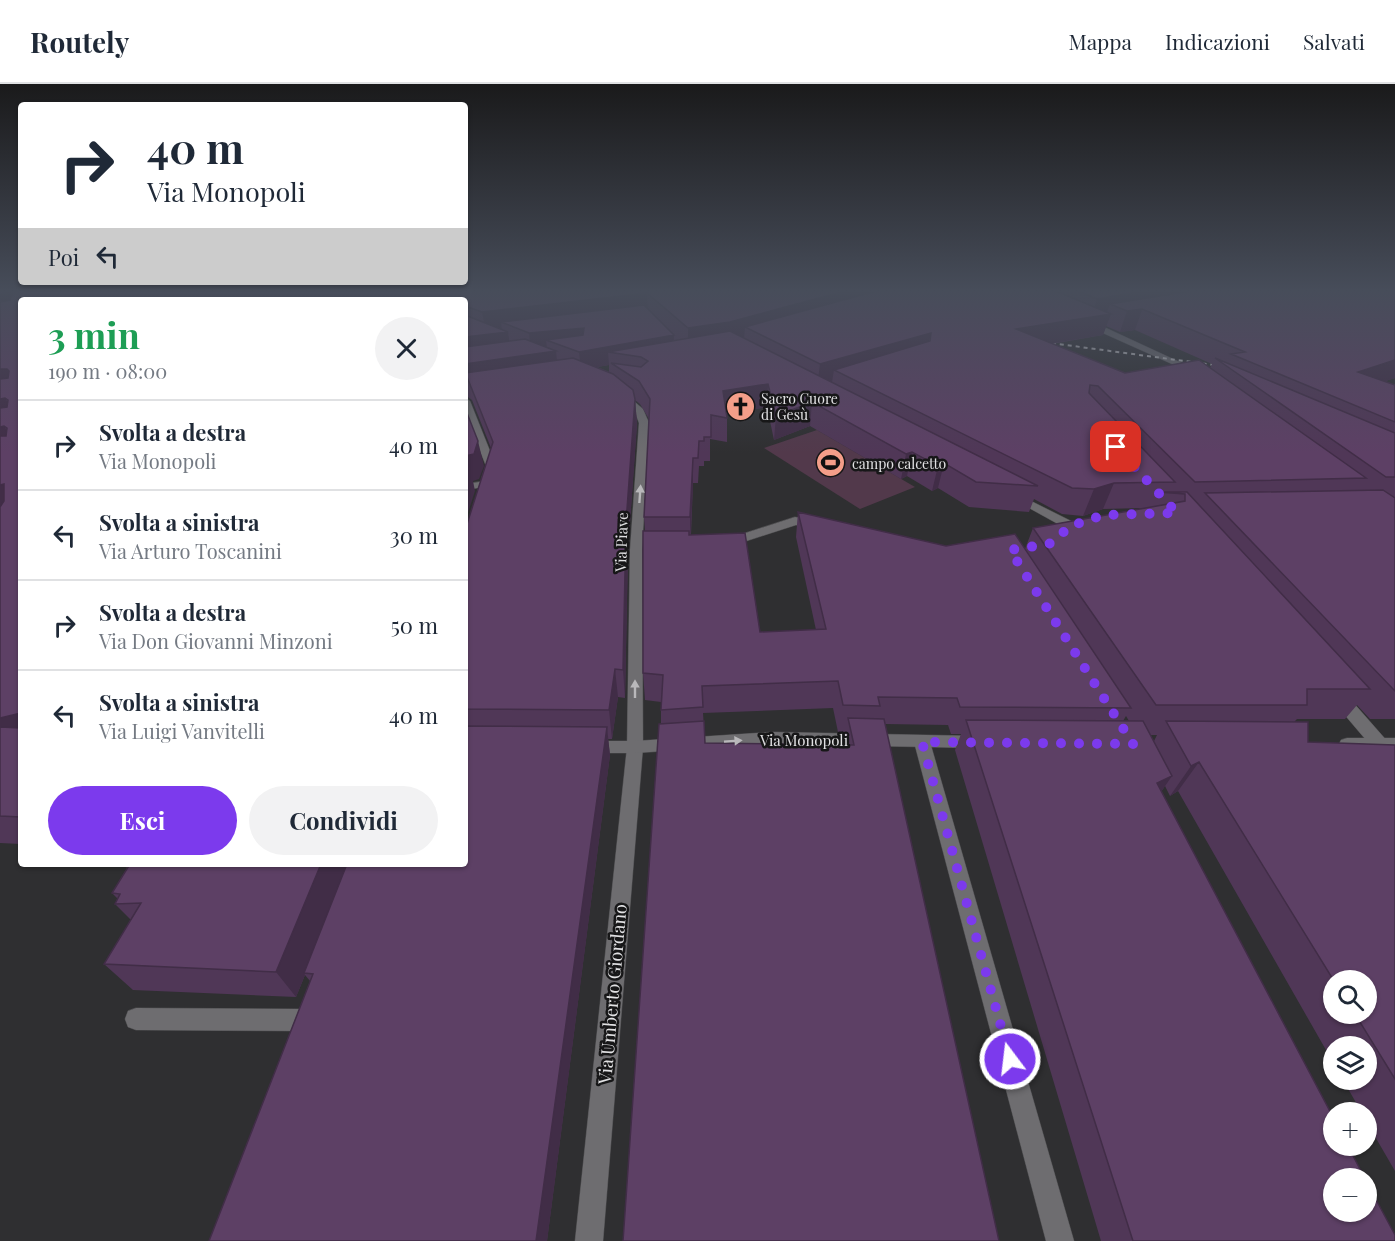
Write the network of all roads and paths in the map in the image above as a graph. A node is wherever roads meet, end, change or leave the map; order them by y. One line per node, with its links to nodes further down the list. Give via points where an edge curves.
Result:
1 (1138, 345): 2 (street)
2 (1166, 358): 3 (street); 4 (street)
3 (1210, 378)
4 (1195, 380)
5 (609, 388): 18 (street, Via Piave, one-way to 5, via 644,423 632,402)
6 (468, 409): 7 (street, via 490,466 484,489)
7 (468, 487)
8 (1007, 492): 10 (street, via 1076,524)
9 (827, 528): 11 (street, via 795,521)
10 (1056, 538)
11 (717, 546)
12 (1325, 682): 16 (street)
13 (922, 742): 14 (street, Via Monopoli); 18 (street, Via Monopoli, one-way to 13, via 773,738); 25 (street)
14 (992, 742)
15 (1333, 744): 16 (street)
16 (1387, 744): 19 (street)
17 (578, 747): 18 (street, Via Monopoli)
18 (635, 747): 24 (street, Via Umberto Giordano)
19 (1395, 762)
20 (311, 998): 22 (street)
21 (136, 1019): 22 (street)
22 (303, 1020): 23 (street)
23 (294, 1042)
24 (589, 1241)
25 (1060, 1241)

